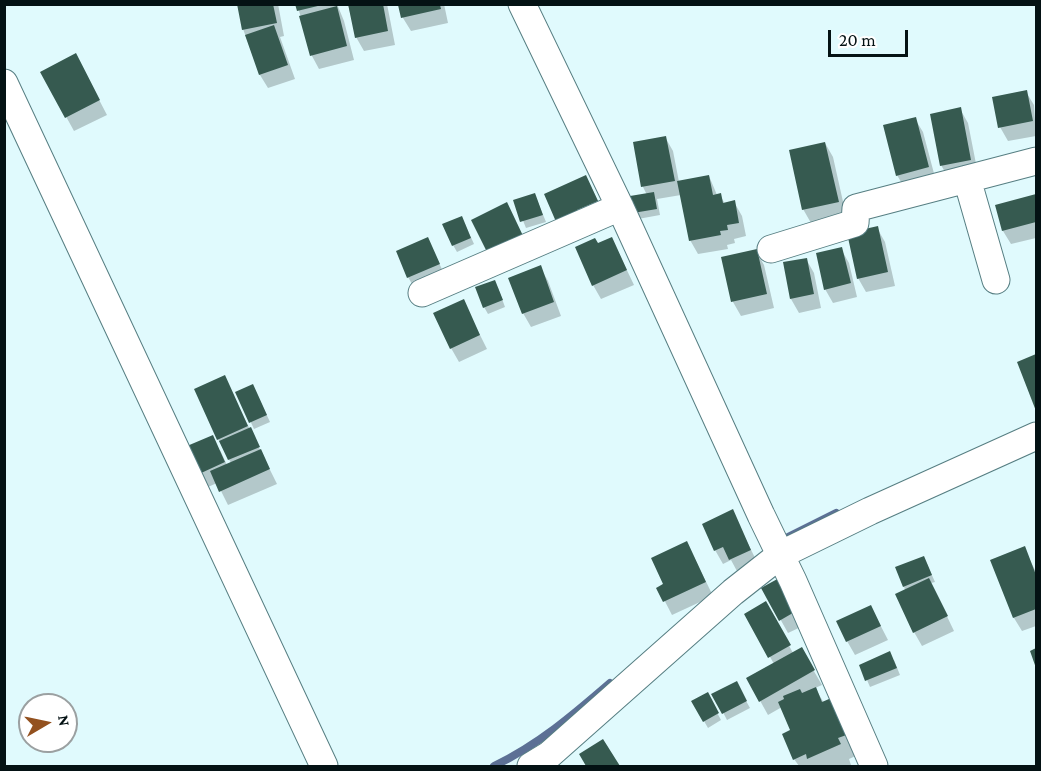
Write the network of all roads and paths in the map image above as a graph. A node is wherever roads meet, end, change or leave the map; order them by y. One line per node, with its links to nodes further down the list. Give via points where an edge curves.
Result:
1 (522, 4): 5 (street)
2 (4, 83): 11 (street)
3 (1036, 161): 4 (street)
4 (967, 179): 6 (street, via 856,208 855,224); 7 (street)
5 (620, 207): 8 (street); 10 (street)
6 (771, 249)
7 (996, 280)
8 (422, 293)
9 (1036, 436): 10 (street)
10 (777, 548): 12 (street, via 733,592 549,755); 13 (street)
11 (324, 766)
12 (531, 766)
13 (873, 766)

